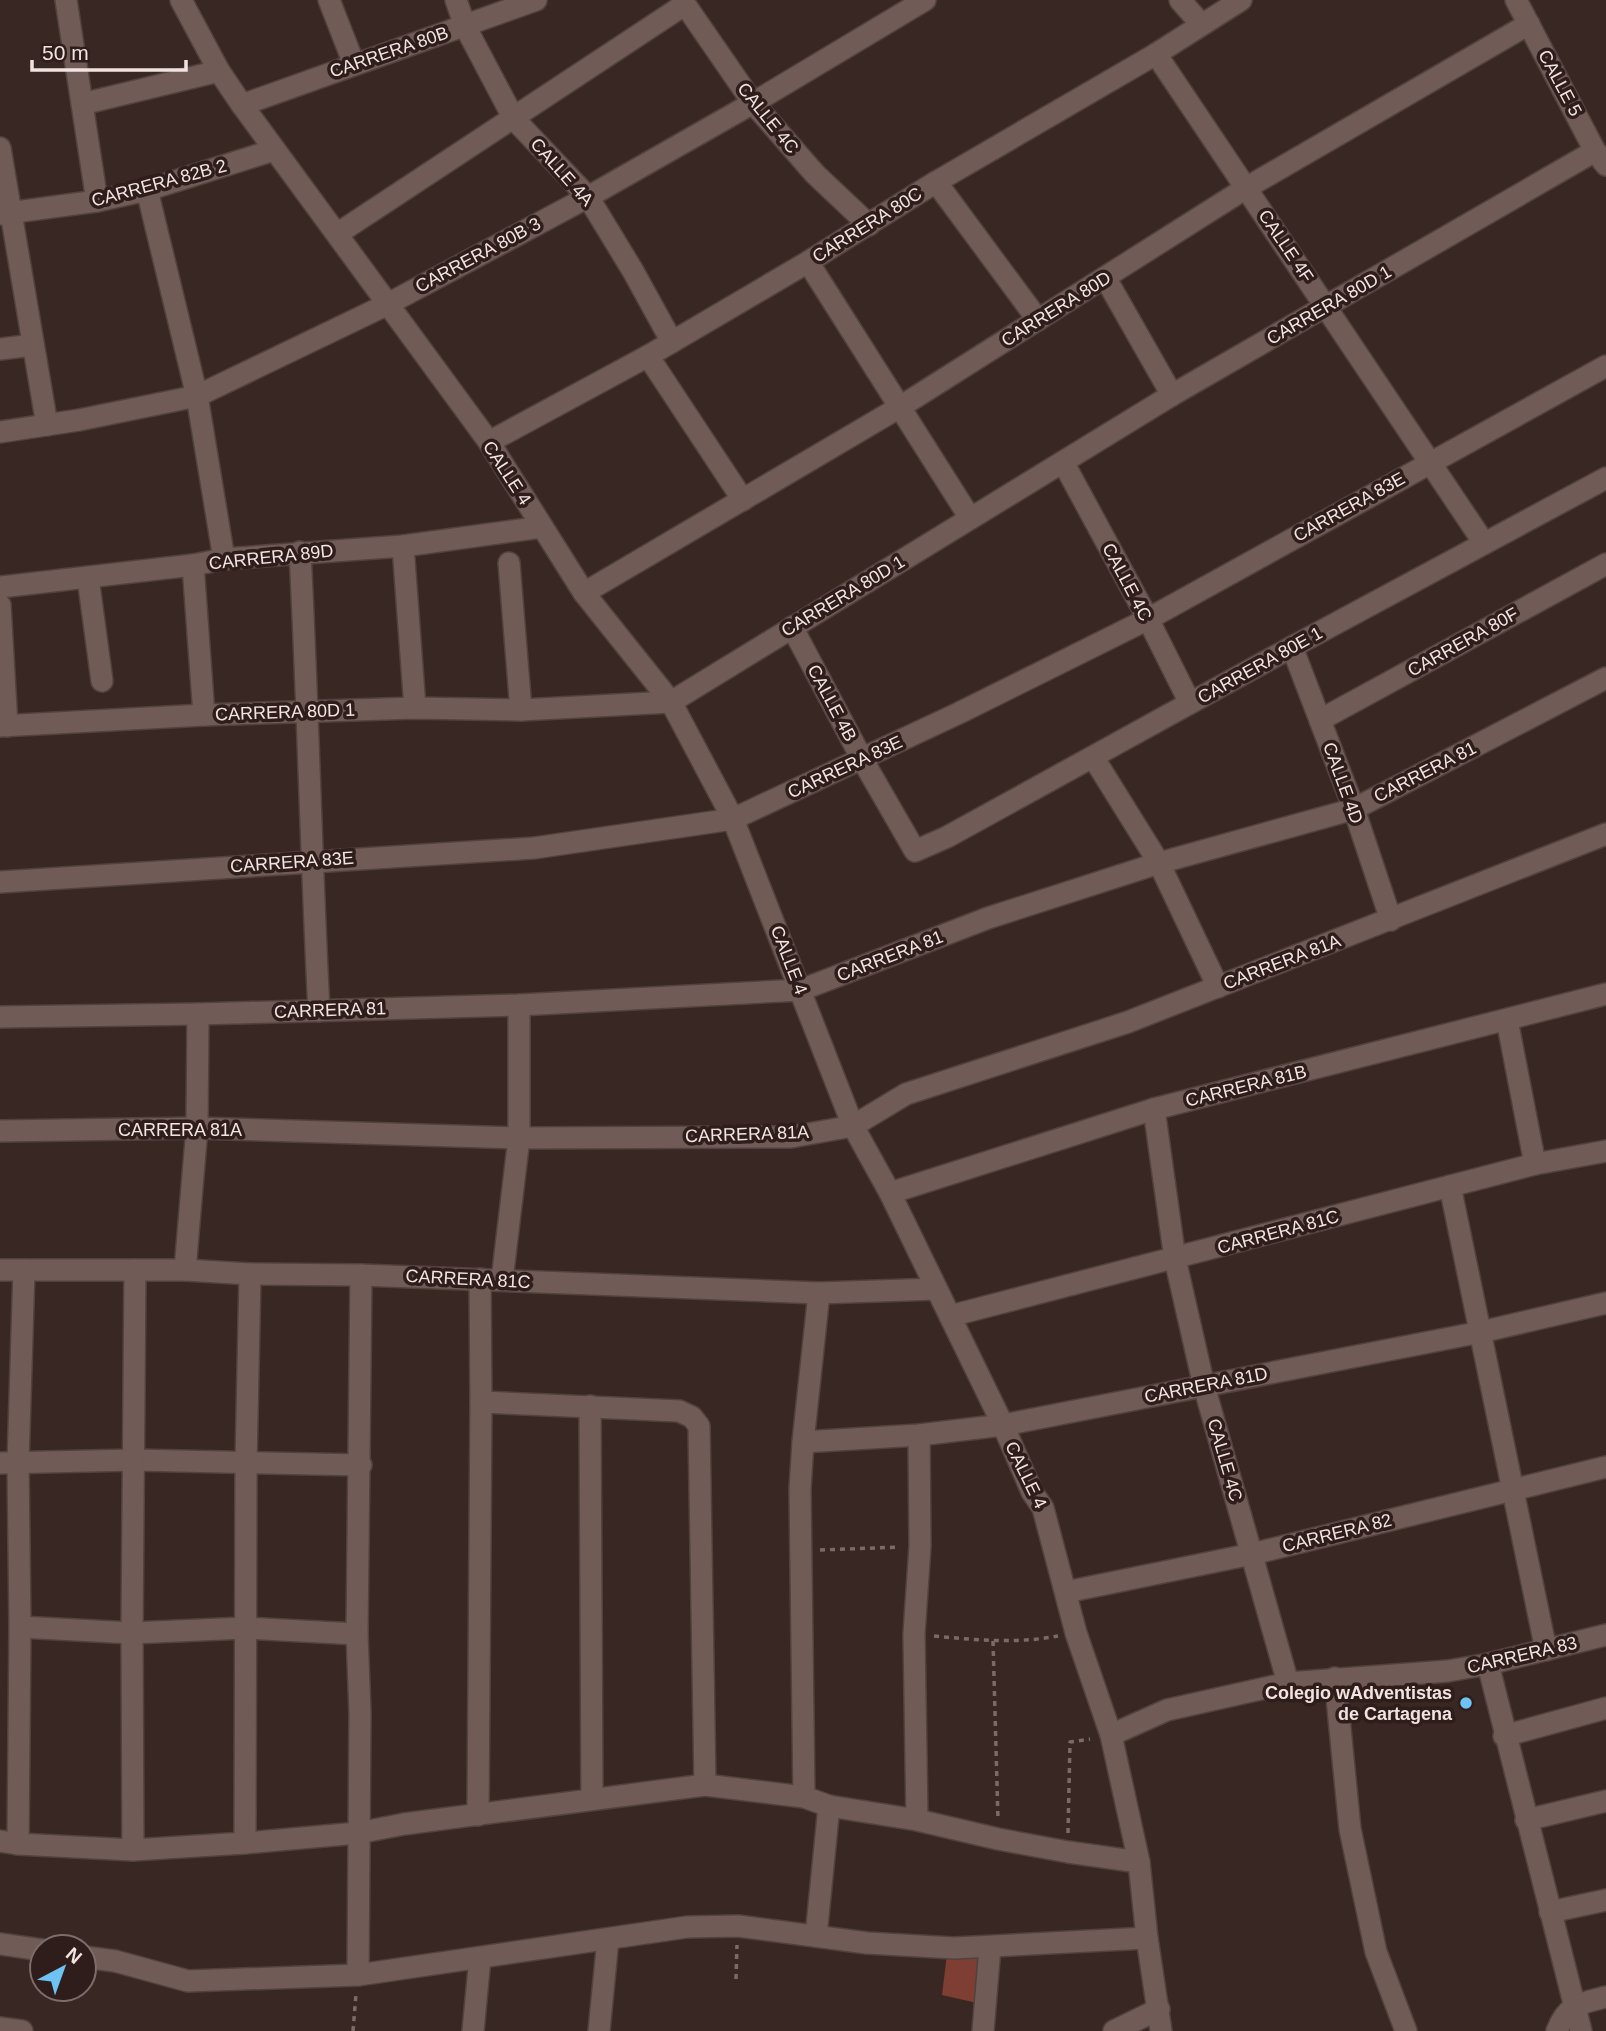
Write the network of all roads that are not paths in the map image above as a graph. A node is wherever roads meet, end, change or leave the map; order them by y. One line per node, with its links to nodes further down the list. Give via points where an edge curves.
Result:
1 (66, 0): 18 (street)
2 (181, 0): 16 (street, CALLE 4)
3 (329, 0): 15 (street)
4 (456, 0): 13 (street, CALLE 4A)
5 (536, 0): 13 (street, CARRERA 80B)
6 (925, 0): 17 (street, CARRERA 80B 3)
7 (1180, 0): 11 (street)
8 (1241, 0): 11 (street, CARRERA 80C)
9 (1516, 0): 12 (street, CALLE 5)
10 (683, 2): 17 (street, CALLE 4C); 20 (street)
11 (1201, 24): 14 (street, CARRERA 80C)
12 (1528, 24): 23 (street, CALLE 5); 25 (street, CARRERA 80D)
13 (465, 26): 15 (street, CARRERA 80B); 20 (street, CALLE 4A)
14 (1156, 54): 24 (street, CARRERA 80C); 25 (street, CALLE 4F)
15 (354, 64): 19 (street, CARRERA 80B)
16 (219, 71): 18 (street); 19 (street, CALLE 4)
17 (753, 103): 27 (street, CARRERA 80B 3); 30 (street, CALLE 4C, via 815,174)
18 (82, 104): 28 (street)
19 (242, 105): 22 (street, CALLE 4)
20 (513, 119): 27 (street, CALLE 4A); 31 (street)
21 (0, 148): 29 (street)
22 (274, 150): 26 (street, CARRERA 82B 2); 31 (street, CALLE 4)
23 (1600, 158): 35 (street, CARRERA 80D 1)
24 (936, 182): 30 (street, CARRERA 80C); 36 (street)
25 (1246, 188): 33 (street, CARRERA 80D); 35 (street, CALLE 4F)
26 (147, 190): 28 (street, CARRERA 82B 2); 43 (street)
27 (588, 197): 34 (street, CARRERA 80B 3); 37 (street, CALLE 4A)
28 (97, 201): 29 (street, CARRERA 82B 2)
29 (5, 213): 38 (street)
30 (869, 225): 32 (street, CARRERA 80C)
31 (337, 234): 34 (street, CALLE 4)
32 (808, 262): 37 (street, CARRERA 80C); 44 (street)
33 (1106, 279): 36 (street, CARRERA 80D); 42 (street)
34 (386, 305): 43 (street, CARRERA 80B 3); 47 (street, CALLE 4)
35 (1327, 306): 42 (street, CARRERA 80D 1); 49 (street, CALLE 4F)
36 (1038, 320): 44 (street, CARRERA 80D)
37 (672, 342): 40 (street, CARRERA 80C)
38 (33, 345): 39 (street); 45 (street)
39 (0, 349)
40 (648, 356): 47 (street, CARRERA 80C); 51 (street)
41 (1606, 366): 49 (street, CARRERA 83E)
42 (1172, 395): 48 (street, CARRERA 80D 1)
43 (197, 396): 45 (street, CARRERA 80B 3); 57 (street)
44 (900, 407): 51 (street, CARRERA 80D); 52 (street)
45 (47, 425): 46 (street, CARRERA 80B 3)
46 (0, 432)
47 (489, 442): 53 (street, CALLE 4)
48 (1063, 462): 52 (street, CARRERA 80D 1); 65 (street, CALLE 4C)
49 (1430, 462): 54 (street, CALLE 4F); 65 (street, CARRERA 83E)
50 (1606, 478): 54 (street, CARRERA 80E 1)
51 (743, 500): 63 (street, CARRERA 80D)
52 (970, 518): 66 (street, CARRERA 80D 1)
53 (542, 527): 55 (street, CARRERA 89D); 63 (street, CALLE 4)
54 (1484, 543): 67 (street, CARRERA 80E 1)
55 (402, 546): 56 (street, CARRERA 89D); 72 (street)
56 (300, 552): 57 (street, CARRERA 89D); 74 (street)
57 (224, 559): 59 (street, CARRERA 89D)
58 (509, 563): 73 (street)
59 (193, 565): 61 (street, CARRERA 89D); 75 (street)
60 (1605, 569): 76 (street, CARRERA 80F)
61 (88, 578): 62 (street, CARRERA 89D); 69 (street)
62 (0, 587)
63 (583, 593): 70 (street, CALLE 4)
64 (0, 605): 77 (street)
65 (1148, 619): 71 (street, CALLE 4C); 79 (street, CARRERA 83E)
66 (792, 627): 70 (street, CARRERA 80D 1); 79 (street, CALLE 4B)
67 (1292, 647): 71 (street, CARRERA 80E 1); 76 (street, CALLE 4D)
68 (1606, 678): 80 (street, CARRERA 81)
69 (102, 681)
70 (671, 702): 73 (street, CARRERA 80D 1); 81 (street, CALLE 4)
71 (1190, 703): 78 (street, CARRERA 80E 1)
72 (415, 708): 73 (street, CARRERA 80D 1); 74 (street, CARRERA 80D 1)
73 (521, 710)
74 (309, 712): 75 (street, CARRERA 80D 1); 84 (street)
75 (204, 715): 77 (street, CARRERA 80D 1)
76 (1320, 720): 80 (street, CALLE 4D)
77 (4, 726)
78 (1093, 757): 83 (street, CARRERA 80E 1); 85 (street)
79 (862, 759): 81 (street, CARRERA 83E); 83 (street, CALLE 4B)
80 (1354, 809): 85 (street, CARRERA 81); 87 (street, CALLE 4D)
81 (733, 819): 84 (street, CARRERA 83E, via 534,848); 89 (street, CALLE 4)
82 (1606, 834): 87 (street, CARRERA 81A)
83 (915, 851)
84 (311, 861): 86 (street, CARRERA 83E); 92 (street)
85 (1159, 863): 88 (street); 89 (street, CARRERA 81, via 988,919)
86 (0, 882)
87 (1391, 920): 88 (street, CARRERA 81A)
88 (1218, 987): 97 (street, CARRERA 81A, via 1128,1022 906,1094)
89 (801, 990): 91 (street, CARRERA 81); 97 (street, CALLE 4)
90 (1606, 994): 95 (street, CARRERA 81B)
91 (519, 1005): 92 (street, CARRERA 81); 100 (street)
92 (318, 1011): 93 (street, CARRERA 81)
93 (198, 1014): 94 (street, CARRERA 81); 98 (street)
94 (0, 1017)
95 (1507, 1020): 96 (street, CARRERA 81B); 102 (street)
96 (1154, 1109): 104 (street, CARRERA 81B); 105 (street, CALLE 4C)
97 (853, 1125): 100 (street, CARRERA 81A, via 791,1137); 104 (street, CALLE 4)
98 (197, 1128): 99 (street, CARRERA 81A); 100 (street, CARRERA 81A); 109 (street)
99 (0, 1131)
100 (519, 1138): 113 (street)
101 (1606, 1151): 102 (street, CARRERA 81C)
102 (1535, 1164): 103 (street, CARRERA 81C)
103 (1450, 1186): 105 (street, CARRERA 81C); 118 (street)
104 (890, 1193): 114 (street, CALLE 4)
105 (1175, 1259): 117 (street, CARRERA 81C); 119 (street, CALLE 4C)
106 (0, 1270): 107 (street, CARRERA 81C)
107 (24, 1270): 108 (street, CARRERA 81C); 126 (street)
108 (135, 1270): 109 (street, CARRERA 81C); 125 (street)
109 (186, 1270): 110 (street, CARRERA 81C)
110 (250, 1274): 111 (street, CARRERA 81C); 127 (street)
111 (361, 1275): 112 (street, CARRERA 81C); 128 (street)
112 (480, 1279): 113 (street, CARRERA 81C); 120 (street)
113 (502, 1280): 115 (street, CARRERA 81C)
114 (936, 1289): 115 (street, CARRERA 81C); 117 (street, CALLE 4)
115 (819, 1293): 124 (street)
116 (1606, 1303): 118 (street, CARRERA 81D)
117 (950, 1316): 122 (street, CALLE 4)
118 (1482, 1332): 119 (street, CARRERA 81D); 130 (street)
119 (1204, 1386): 122 (street, CARRERA 81D); 131 (street, CALLE 4C)
120 (481, 1402): 121 (street); 150 (street)
121 (590, 1406): 145 (street, via 679,1410 699,1426); 147 (street)
122 (1003, 1425): 123 (street, CARRERA 81D); 132 (street, CALLE 4, via 1043,1508)
123 (919, 1435): 124 (street, CARRERA 81D); 151 (street)
124 (803, 1442): 146 (street)
125 (135, 1460): 126 (street); 127 (street); 135 (street)
126 (9, 1463): 133 (street)
127 (246, 1464): 128 (street); 134 (street)
128 (361, 1465): 136 (street)
129 (1606, 1467): 130 (street, CARRERA 82)
130 (1513, 1491): 131 (street, CARRERA 82); 138 (street)
131 (1252, 1554): 132 (street, CARRERA 82); 141 (street, CALLE 4C)
132 (1066, 1592): 143 (street, CALLE 4)
133 (20, 1627): 135 (street); 154 (street)
134 (246, 1628): 135 (street); 136 (street); 155 (street)
135 (132, 1633): 156 (street)
136 (357, 1634): 153 (street)
137 (1606, 1635): 138 (street, CARRERA 83)
138 (1546, 1650): 139 (street, CARRERA 83)
139 (1488, 1664): 140 (street, CARRERA 83); 144 (street)
140 (1335, 1678): 141 (street, CARRERA 83); 179 (street, via 1350,1829 1376,1952)
141 (1288, 1683): 143 (street, CARRERA 83, via 1167,1710)
142 (1606, 1708): 144 (street)
143 (1111, 1735): 157 (street, CALLE 4)
144 (1504, 1736): 152 (street)
145 (705, 1785): 146 (street); 147 (street)
146 (804, 1797): 149 (street)
147 (592, 1799): 150 (street)
148 (1606, 1801): 152 (street)
149 (829, 1806): 151 (street); 160 (street)
150 (478, 1815): 153 (street)
151 (916, 1820): 157 (street)
152 (1526, 1820): 159 (street)
153 (358, 1833): 155 (street); 168 (street)
154 (9, 1843): 156 (street)
155 (245, 1843): 156 (street)
156 (133, 1850)
157 (1139, 1862): 161 (street, CALLE 4)
158 (1606, 1900): 159 (street)
159 (1550, 1912): 170 (street)
160 (816, 1936): 162 (street, via 738,1926 687,1927); 164 (street, via 867,1944)
161 (1147, 1938): 164 (street); 171 (street, CALLE 4)
162 (608, 1939): 166 (street); 175 (street)
163 (0, 1944): 165 (street)
164 (990, 1947): 176 (street)
165 (28, 1948)
166 (480, 1958): 168 (street); 174 (street)
167 (98, 1959): 168 (street, via 188,1981)
168 (358, 1975)
169 (1606, 1997): 170 (street)
170 (1574, 2004): 180 (street); 181 (street)
171 (1159, 2009): 177 (street); 178 (street, CALLE 4)
172 (0, 2028): 173 (street)
173 (22, 2031)
174 (473, 2031)
175 (598, 2031)
176 (983, 2031)
177 (1114, 2031)
178 (1161, 2031)
179 (1406, 2031)
180 (1557, 2031)
181 (1581, 2031)

